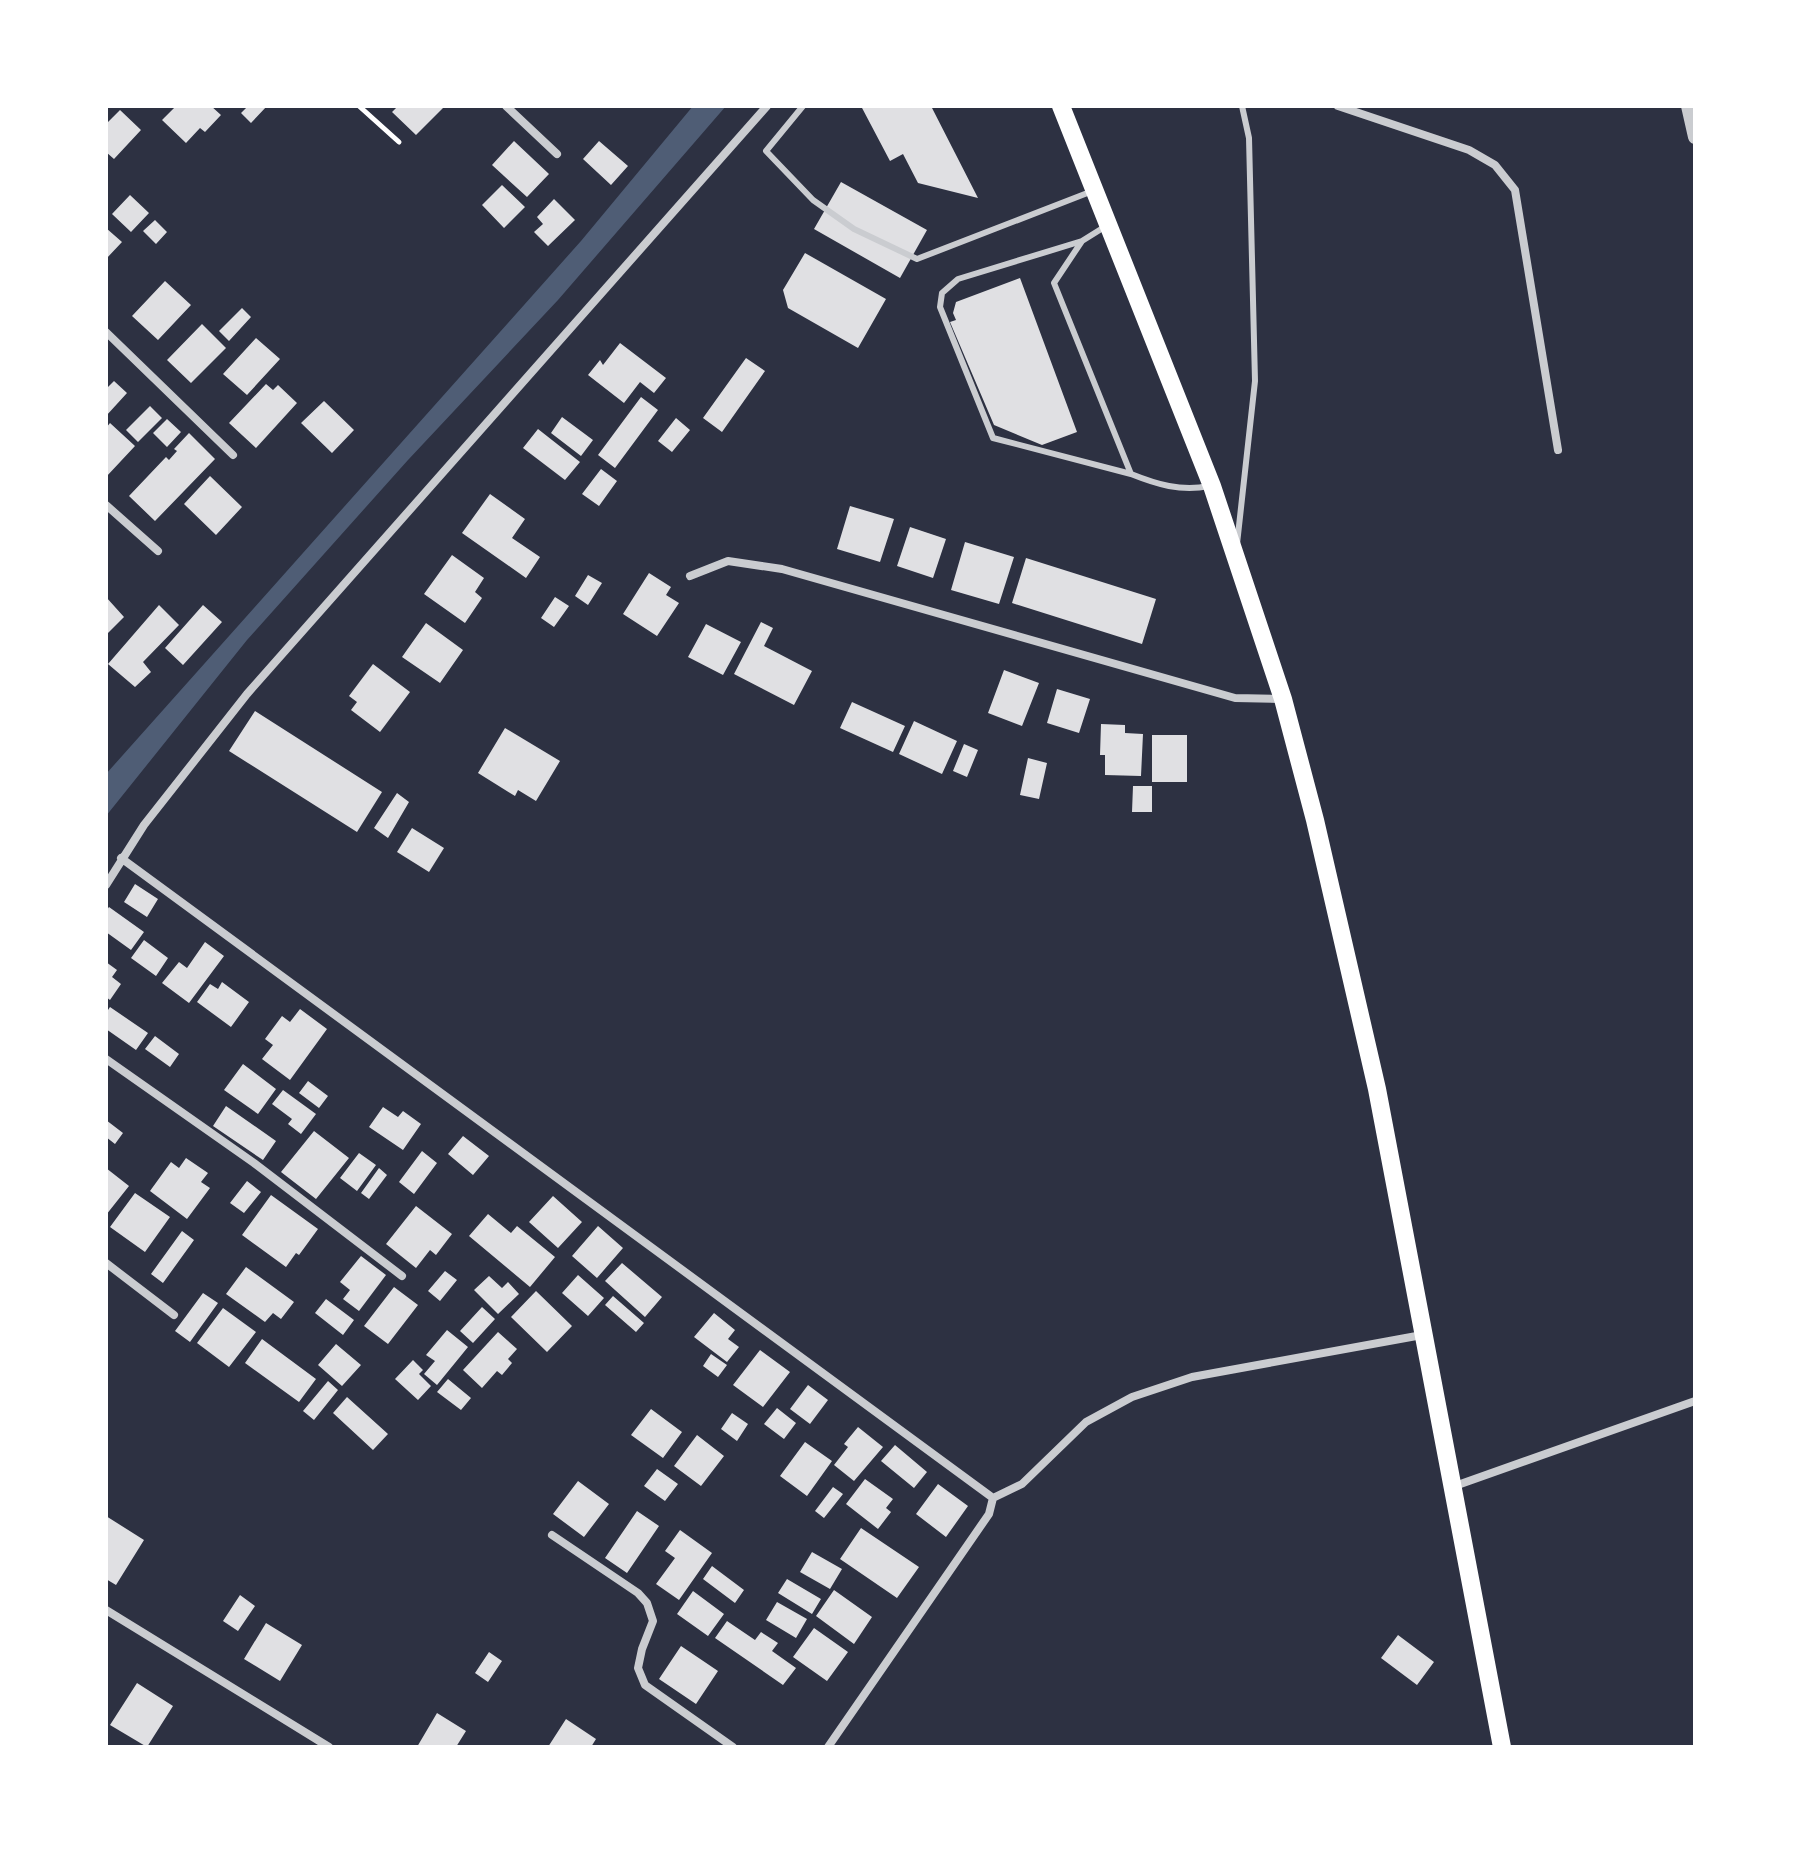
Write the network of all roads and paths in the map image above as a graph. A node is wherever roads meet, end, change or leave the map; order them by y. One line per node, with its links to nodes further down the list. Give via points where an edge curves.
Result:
1 (359, 106): 10 (path)
2 (506, 106): 11 (street)
3 (767, 106): 25 (street, via 247,694)
4 (803, 106): 12 (lane, via 766,151 813,200 854,229 917,259)
5 (1061, 106): 12 (main road)
6 (1242, 106): 22 (lane, via 1249,138 1255,381)
7 (1338, 106): 16 (street, via 1469,150 1495,165 1515,190)
8 (1688, 106): 9 (street)
9 (1695, 137)
10 (399, 142)
11 (557, 154)
12 (1096, 190): 13 (main road)
13 (1109, 225): 14 (lane); 19 (main road)
14 (1082, 241): 18 (lane, via 1054,283); 18 (lane, via 958,279 942,293 940,307 993,438)
15 (106, 332): 17 (street)
16 (1558, 450)
17 (233, 455)
18 (1131, 474): 19 (lane, via 1171,487)
19 (1212, 486): 22 (main road)
20 (106, 505): 21 (street)
21 (158, 551)
22 (1236, 559): 24 (main road)
23 (690, 576): 24 (street, via 728,561 782,569 1235,698)
24 (1283, 699): 31 (main road, via 1377,1089)
25 (121, 858): 26 (street); 34 (street)
26 (106, 885)
27 (106, 1059): 29 (street)
28 (106, 1263): 30 (street)
29 (402, 1276)
30 (174, 1315)
31 (1425, 1335): 33 (main road); 34 (street, via 1192,1377 1132,1397 1086,1422 1022,1484)
32 (1695, 1401): 33 (street)
33 (1452, 1487): 40 (main road)
34 (993, 1498): 39 (street, via 989,1514)
35 (552, 1535): 38 (street, via 647,1603 653,1621 640,1659 640,1677)
36 (106, 1610): 37 (street)
37 (329, 1747)
38 (733, 1747)
39 (828, 1747)
40 (1502, 1747)

